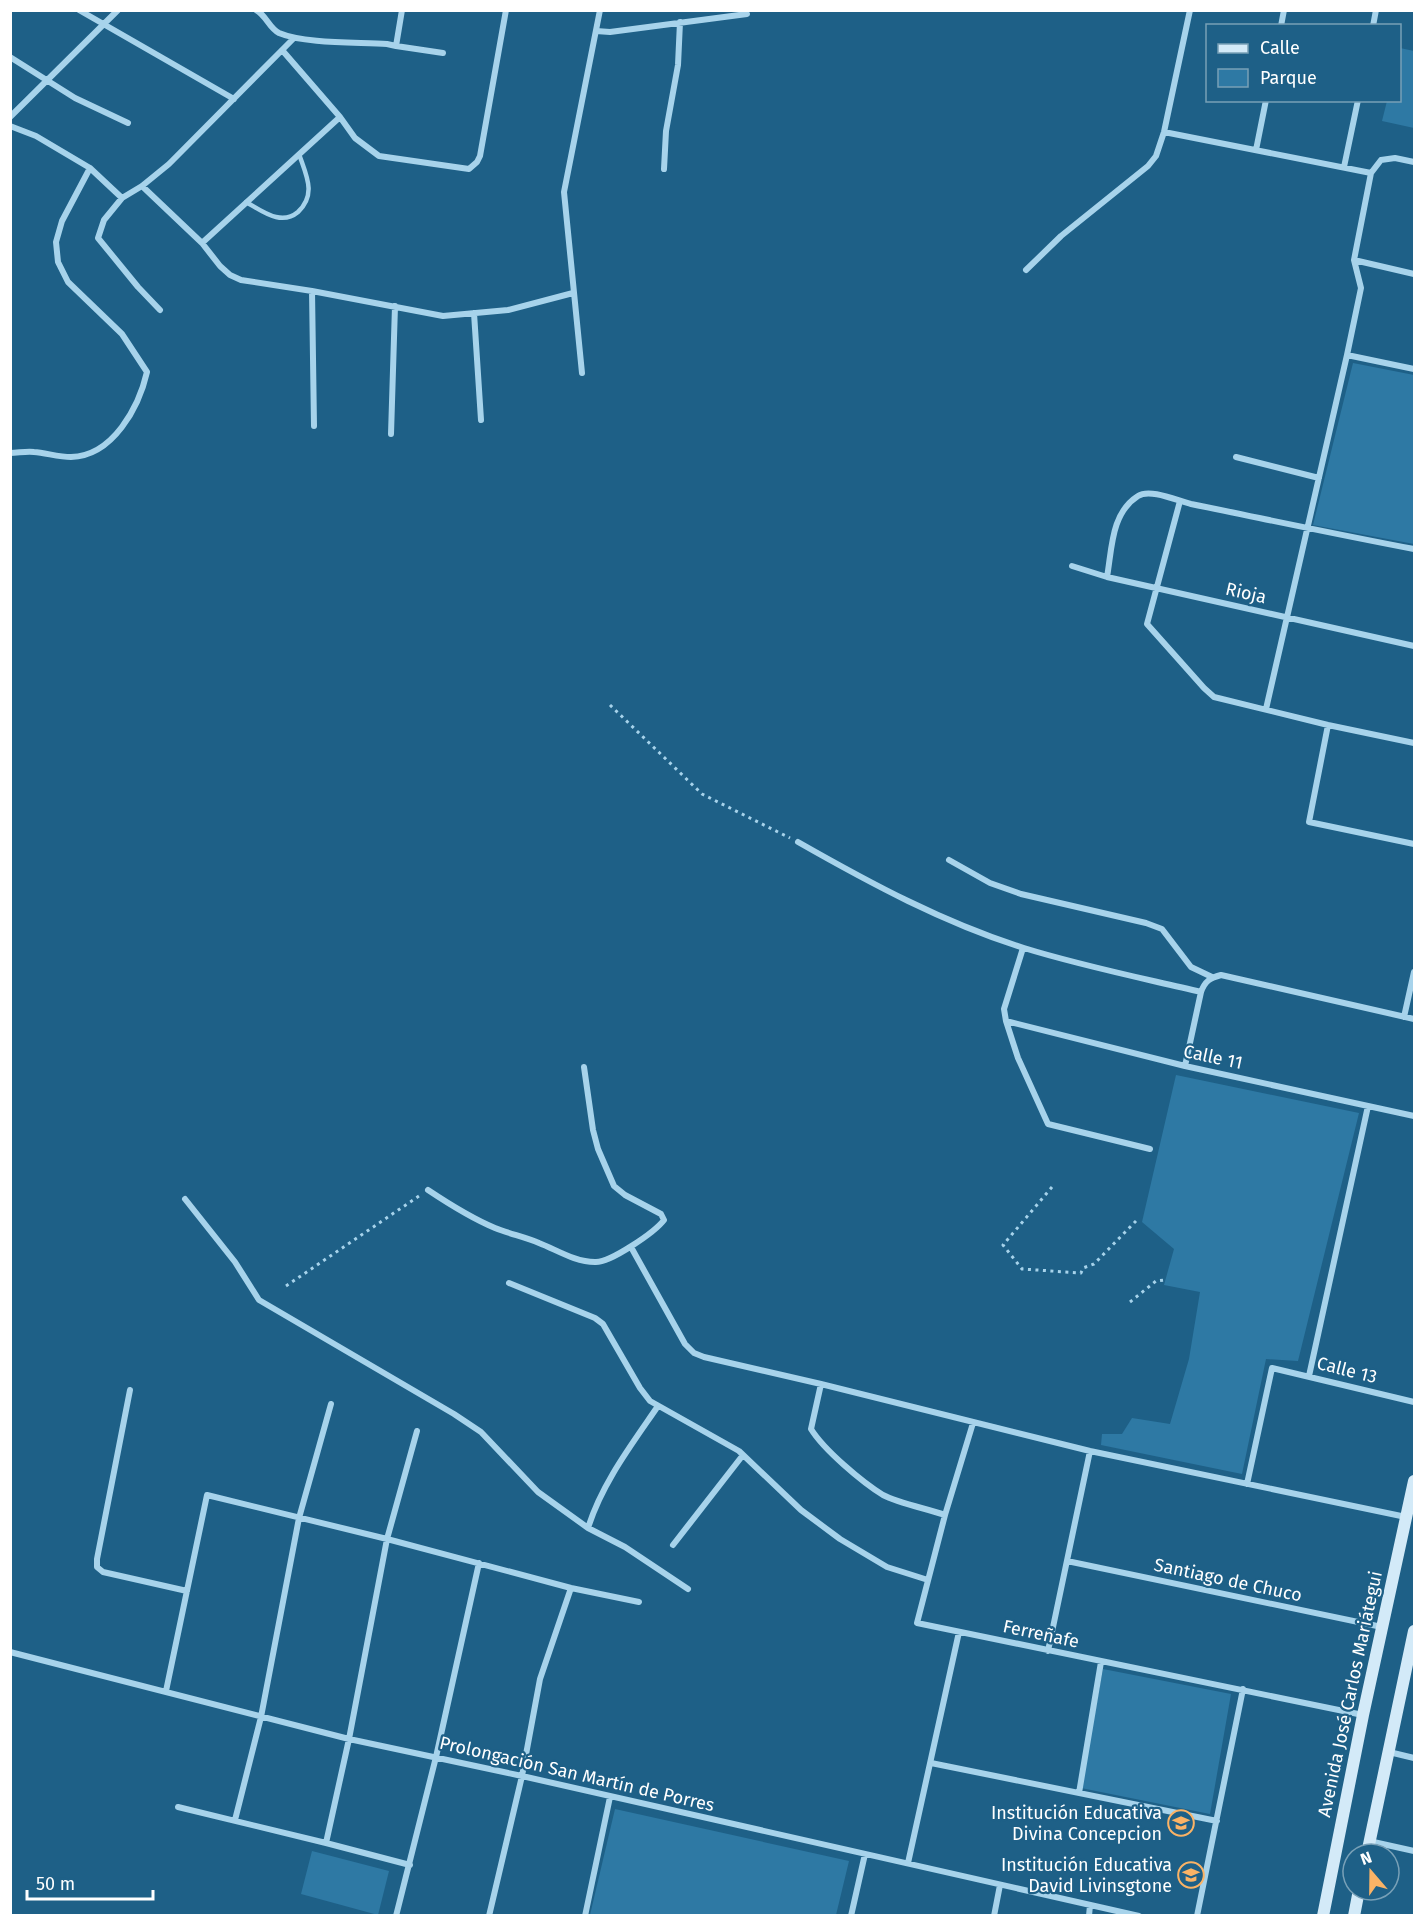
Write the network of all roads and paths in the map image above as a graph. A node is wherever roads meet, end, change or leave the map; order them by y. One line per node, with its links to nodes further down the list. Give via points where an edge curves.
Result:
1 (79, 10): 10 (street)
2 (118, 10): 10 (street)
3 (402, 10): 13 (street)
4 (506, 10): 22 (street, via 480,156 469,169 379,156 355,138)
5 (600, 10): 11 (street)
6 (1190, 10): 25 (street)
7 (260, 11): 12 (street, via 275,31)
8 (747, 14): 9 (street)
9 (680, 22): 11 (street); 31 (street)
10 (104, 24): 17 (street); 18 (street)
11 (596, 31): 41 (street, via 564,192)
12 (293, 39): 13 (street); 14 (street)
13 (396, 46): 15 (street)
14 (282, 50): 18 (street); 22 (street)
15 (443, 53)
16 (10, 57): 17 (street)
17 (48, 79): 21 (street); 23 (street, via 75,98)
18 (234, 99): 33 (street)
19 (1266, 102): 26 (street)
20 (1358, 102): 29 (street)
21 (10, 117)
22 (340, 117): 27 (street)
23 (128, 123)
24 (10, 126): 30 (street, via 36,136)
25 (1164, 132): 26 (street); 38 (street, via 1148,166 1061,236)
26 (1256, 150): 29 (street)
27 (299, 154): 35 (street); 35 (lane, via 309,183 306,205 285,218)
28 (1414, 162): 32 (street, via 1381,160)
29 (1344, 167): 32 (street)
30 (90, 168): 34 (street); 51 (street, via 62,221 56,242 58,262 68,282 122,334 147,372 143,391 130,417 93,453 71,457)
31 (664, 169)
32 (1371, 173): 37 (street)
33 (142, 186): 34 (street); 36 (street)
34 (122, 198): 43 (street, via 104,219 98,238)
35 (246, 202): 36 (street)
36 (202, 243): 40 (street, via 220,266 241,280)
37 (1354, 260): 39 (street); 45 (street, via 1360,288)
38 (1026, 270)
39 (1414, 274)
40 (312, 291): 42 (street); 49 (street)
41 (573, 292): 44 (street, via 508,310); 47 (street)
42 (395, 306): 44 (street, via 443,316); 50 (street)
43 (160, 310)
44 (474, 313): 48 (street)
45 (1347, 355): 46 (street); 53 (street)
46 (1414, 369)
47 (582, 373)
48 (481, 420)
49 (314, 426)
50 (391, 434)
51 (10, 453)
52 (1236, 457): 53 (street)
53 (1319, 478): 55 (street)
54 (1180, 501): 55 (street); 58 (street, via 1141,494 1122,510 1116,522); 59 (street)
55 (1308, 528): 56 (street); 60 (street)
56 (1414, 549)
57 (1072, 566): 58 (street, Rioja)
58 (1107, 578): 59 (street, Rioja)
59 (1158, 589): 60 (street, Rioja); 63 (street, via 1147,624 1203,688 1214,697)
60 (1287, 618): 61 (street, Rioja); 63 (street)
61 (1414, 646)
62 (610, 705): 66 (path, via 702,794)
63 (1266, 709): 64 (street)
64 (1328, 725): 65 (street); 67 (street, via 1309,822)
65 (1414, 743)
66 (798, 842): 69 (street, via 881,888)
67 (1414, 844)
68 (949, 860): 71 (street, via 990,883 1021,894 1162,929 1191,967)
69 (1023, 948): 72 (street); 75 (street, via 1004,1009)
70 (1414, 972): 73 (street)
71 (1212, 977): 72 (street); 73 (street, via 1221,975)
72 (1201, 992): 76 (street)
73 (1404, 1017): 74 (street)
74 (1414, 1019)
75 (1005, 1021): 76 (street, Calle 11); 80 (street, via 1048,1124)
76 (1185, 1066): 78 (street, Calle 11)
77 (584, 1067): 85 (street, via 593,1130 614,1186 661,1214 664,1220)
78 (1368, 1106): 79 (street, Calle 11); 90 (street)
79 (1414, 1116)
80 (1150, 1149)
81 (1052, 1187): 84 (path, via 1003,1245 1022,1269 1081,1273)
82 (428, 1190): 85 (street, via 495,1228 571,1257 597,1263); 88 (path)
83 (185, 1198): 105 (street, via 236,1262 259,1300 481,1432 538,1492)
84 (1136, 1221)
85 (631, 1247): 91 (street, via 685,1344 694,1353)
86 (1165, 1280): 89 (path, via 1156,1281)
87 (508, 1282): 95 (street, via 603,1324 640,1388)
88 (286, 1286)
89 (1130, 1302)
90 (1309, 1376): 93 (street, Calle 13); 101 (street, Calle 13, via 1272,1368)
91 (821, 1384): 96 (street); 102 (street, via 811,1429 832,1453 885,1496)
92 (130, 1390): 113 (street, via 97,1567 103,1572)
93 (1414, 1402)
94 (331, 1404): 103 (street)
95 (658, 1406): 99 (street); 105 (street, via 595,1504)
96 (973, 1423): 98 (street); 102 (street, Ferreñafe)
97 (417, 1431): 106 (street)
98 (1090, 1451): 101 (street); 108 (street)
99 (743, 1455): 107 (street); 110 (street, via 801,1510 840,1539 887,1567)
100 (1414, 1481): 104 (main road, Avenida José Carlos Mariátegui)
101 (1246, 1484): 104 (street)
102 (945, 1515): 110 (street, Ferreñafe)
103 (299, 1518): 106 (street); 113 (street, via 207,1495); 125 (street)
104 (1406, 1518): 115 (main road, Avenida José Carlos Mariátegui)
105 (588, 1528): 112 (street, via 625,1547)
106 (387, 1539): 109 (street); 126 (street)
107 (673, 1545)
108 (1067, 1561): 115 (street, Santiago de Chuco); 118 (street)
109 (479, 1563): 111 (street); 128 (street)
110 (928, 1580): 117 (street, Ferreñafe, via 917,1623)
111 (572, 1588): 114 (street); 131 (street, via 540,1679)
112 (688, 1589)
113 (187, 1591): 123 (street)
114 (639, 1602)
115 (1382, 1627): 124 (main road, Avenida José Carlos Mariátegui)
116 (1414, 1631): 121 (main road)
117 (959, 1632): 118 (street, Ferreñafe); 130 (street)
118 (1048, 1651): 120 (street, Ferreñafe)
119 (10, 1652): 123 (street, Prolongación San Martín de Porres)
120 (1101, 1662): 122 (street, Ferreñafe); 132 (street)
121 (1411, 1664): 127 (main road)
122 (1243, 1689): 124 (street, Ferreñafe); 136 (street)
123 (166, 1691): 125 (street, Prolongación San Martín de Porres)
124 (1364, 1715): 152 (main road, Avenida José Carlos Mariátegui)
125 (261, 1717): 126 (street, Prolongación San Martín de Porres); 135 (street)
126 (349, 1739): 128 (street, Prolongación San Martín de Porres); 138 (street)
127 (1388, 1752): 129 (street); 137 (main road)
128 (436, 1757): 131 (street, Prolongación San Martín de Porres); 141 (street)
129 (1414, 1758)
130 (931, 1763): 132 (street); 140 (street)
131 (522, 1776): 133 (street, Prolongación San Martín de Porres); 145 (street)
132 (1079, 1793): 136 (street)
133 (610, 1797): 139 (street, Prolongación San Martín de Porres); 146 (street)
134 (178, 1807): 135 (street)
135 (235, 1820): 138 (street)
136 (1216, 1821): 151 (street)
137 (1369, 1842)
138 (326, 1843): 141 (street)
139 (865, 1854): 140 (street, Prolongación San Martín de Porres); 147 (street)
140 (908, 1863): 142 (street, Prolongación San Martín de Porres)
141 (410, 1865): 144 (street)
142 (1000, 1885): 143 (street, Prolongación San Martín de Porres); 148 (street)
143 (1090, 1905): 149 (street); 150 (street, Prolongación San Martín de Porres)
144 (396, 1916)
145 (489, 1916)
146 (585, 1916)
147 (851, 1916)
148 (994, 1916)
149 (1089, 1916)
150 (1138, 1916)
151 (1197, 1916)
152 (1323, 1916)

